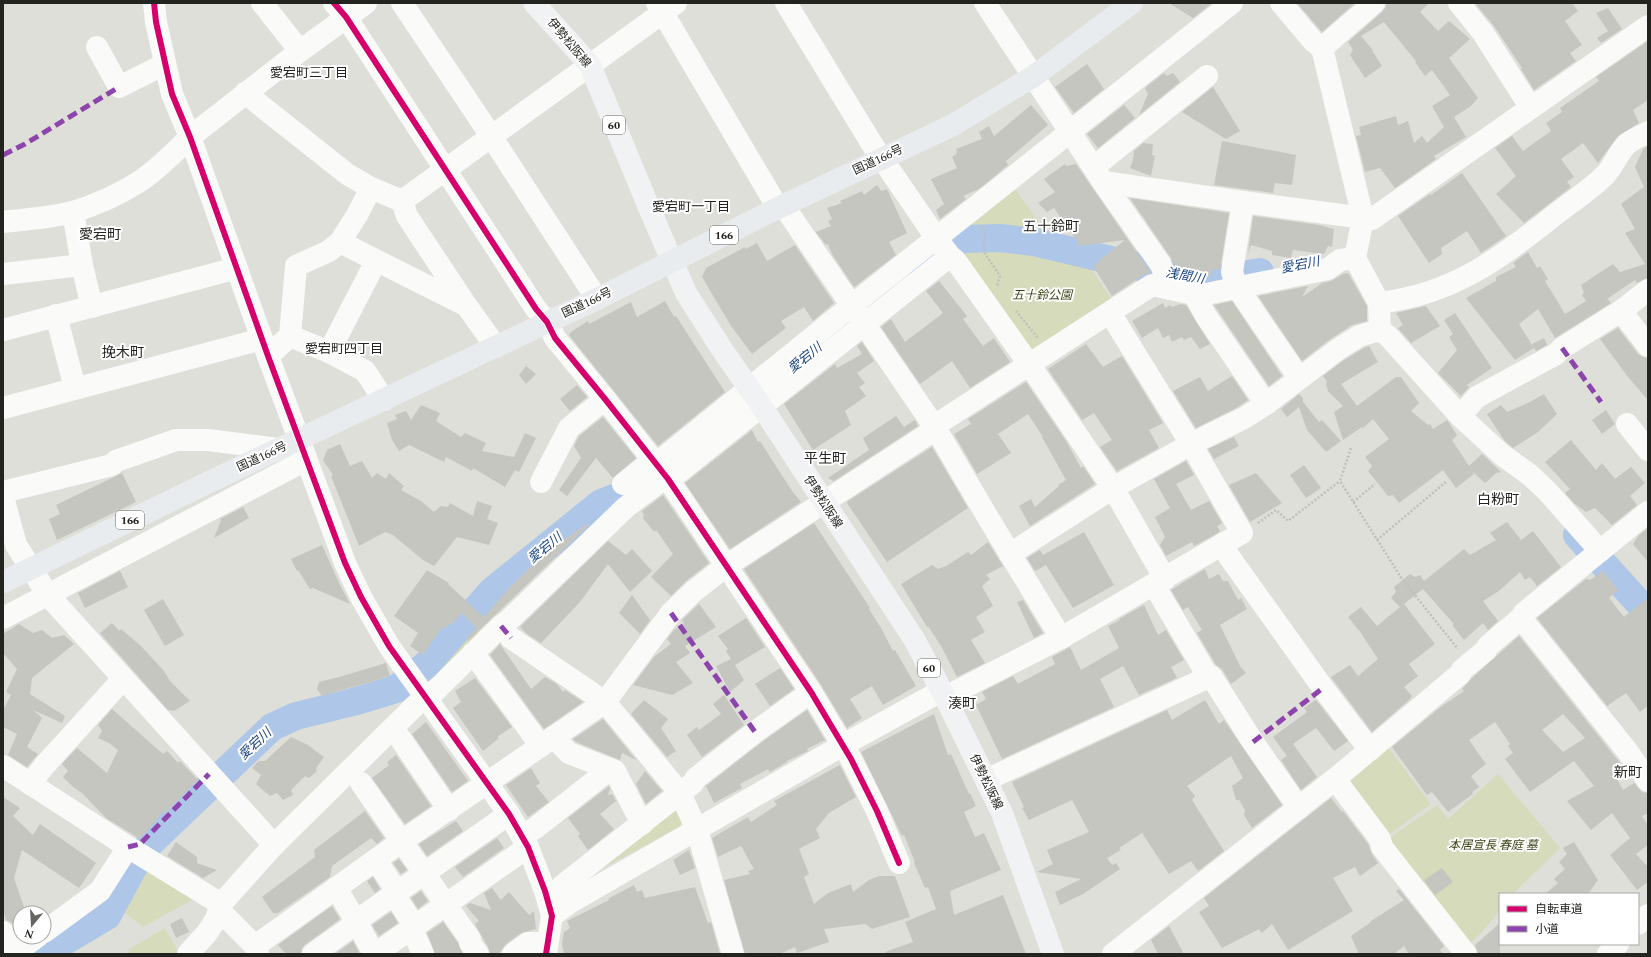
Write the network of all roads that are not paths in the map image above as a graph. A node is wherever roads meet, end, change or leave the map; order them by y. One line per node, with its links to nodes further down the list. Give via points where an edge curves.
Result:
1 (154, 3): 19 (street)
2 (262, 3): 18 (street)
3 (366, 3): 14 (street)
4 (402, 3): 28 (street)
5 (534, 3): 20 (main road, 伊勢松阪線 / 60)
6 (786, 3): 29 (street)
7 (985, 3): 21 (street)
8 (1132, 3): 21 (highway, 国道166号 / 166)
9 (1232, 3): 25 (street)
10 (1281, 3): 17 (street)
11 (1374, 3): 17 (street)
12 (1462, 4): 24 (street)
13 (666, 6): 20 (street); 35 (street)
14 (340, 10): 18 (street); 30 (street)
15 (1648, 26): 24 (street)
16 (97, 47): 19 (street, via 119,87)
17 (1322, 48): 37 (street)
18 (300, 51): 23 (street)
19 (165, 64): 27 (street, via 172,94)
20 (590, 65): 28 (street); 43 (main road, 伊勢松阪線 / 60)
21 (1034, 76): 25 (street); 29 (highway, 国道166号 / 166, via 953,125)
22 (1207, 76): 31 (street)
23 (246, 93): 27 (street); 32 (street, via 347,174)
24 (1531, 108): 37 (street, via 1372,219)
25 (1070, 131): 31 (street); 40 (street)
26 (1648, 132): 52 (street, via 1627,144 1606,174 1493,262 1443,287 1417,296)
27 (190, 136): 36 (street, via 138,183 105,200); 45 (street)
28 (491, 136): 30 (street); 51 (street)
29 (882, 158): 35 (highway, 国道166号 / 166); 40 (street)
30 (446, 169): 33 (street); 59 (street, via 536,310)
31 (1099, 174): 34 (street); 48 (street, via 1161,265)
32 (371, 188): 33 (street); 39 (street)
33 (402, 201): 54 (street, via 407,216)
34 (1243, 202): 37 (street); 47 (street)
35 (780, 207): 43 (highway, 国道166号 / 166); 58 (street)
36 (72, 212): 38 (street); 44 (street)
37 (1363, 218): 41 (street)
38 (3, 222)
39 (340, 242): 42 (street); 62 (street, via 329,251 296,266)
40 (942, 246): 58 (street); 67 (street, via 956,261)
41 (1355, 258): 47 (street, via 1340,260 1328,269); 52 (street)
42 (376, 261): 54 (street); 66 (street)
43 (672, 262): 51 (highway, 国道166号 / 166); 71 (main road, 伊勢松阪線 / 60, via 686,293)
44 (82, 265): 46 (street); 53 (street)
45 (237, 268): 53 (street); 65 (street)
46 (3, 274)
47 (1235, 281): 50 (street, via 1206,294); 68 (street)
48 (1169, 288): 50 (street); 56 (street, via 1152,285)
49 (1648, 290): 55 (street)
50 (1194, 294): 73 (street, via 1206,316)
51 (597, 299): 59 (highway, 国道166号 / 166)
52 (1379, 303): 61 (street)
53 (92, 306): 57 (street)
54 (466, 306): 64 (street)
55 (1621, 311): 63 (street); 75 (street, via 1556,354 1477,397)
56 (1110, 313): 67 (street); 79 (street)
57 (56, 315): 60 (street); 69 (street)
58 (857, 315): 71 (street); 77 (street)
59 (547, 322): 64 (highway, 国道166号 / 166); 70 (street, via 555,338)
60 (3, 330)
61 (1380, 330): 68 (street, via 1359,336); 75 (street)
62 (290, 336): 65 (street); 66 (street)
63 (1648, 346)
64 (496, 347): 72 (highway, 国道166号 / 166)
65 (265, 348): 69 (street); 78 (street)
66 (329, 352): 72 (street, via 365,371)
67 (1029, 364): 77 (street); 86 (street)
68 (1299, 378): 73 (street)
69 (75, 388): 74 (street)
70 (606, 398): 83 (street); 84 (street, via 569,428)
71 (755, 398): 83 (street, via 679,472); 89 (main road, 伊勢松阪線 / 60)
72 (384, 400): 78 (highway, 国道166号 / 166)
73 (1266, 404): 79 (street)
74 (3, 408)
75 (1460, 416): 93 (street, via 1500,454 1530,475 1548,492)
76 (1627, 424): 81 (street)
77 (935, 427): 89 (street); 92 (street)
78 (299, 439): 80 (highway, 国道166号 / 166); 82 (street)
79 (1191, 444): 86 (street); 91 (street)
80 (279, 448): 87 (street, via 208,440 176,440 116,461 112,465); 95 (highway, 国道166号 / 166)
81 (1648, 450)
82 (306, 460): 97 (street); 106 (street, via 345,563 361,597 389,646)
83 (660, 468): 85 (street); 94 (street); 102 (street, via 658,483 626,507)
84 (541, 482)
85 (623, 484)
86 (1113, 488): 92 (street); 96 (street)
87 (3, 492)
88 (3, 498): 97 (street, via 16,545)
89 (824, 503): 94 (street); 107 (main road, 伊勢松阪線 / 60, via 914,639)
90 (1648, 512): 93 (street)
91 (1233, 538): 96 (street); 112 (street, via 1228,555)
92 (1010, 554): 101 (street)
93 (1596, 554): 99 (street)
94 (726, 566): 105 (street); 108 (street, via 671,612)
95 (3, 582)
96 (1159, 582): 101 (street); 103 (street)
97 (48, 595): 98 (street); 104 (street)
98 (3, 618)
99 (1521, 618): 112 (street, via 1460,674); 117 (street, via 1628,752)
100 (511, 638): 108 (street)
101 (1061, 638): 107 (street)
102 (473, 653): 106 (street); 110 (street)
103 (1209, 678): 116 (street); 122 (street, via 1211,676 1253,742)
104 (123, 679): 119 (street); 129 (street)
105 (811, 692): 111 (street); 121 (street, via 755,732)
106 (424, 694): 120 (street); 129 (street)
107 (943, 694): 111 (street); 116 (main road, 伊勢松阪線 / 60)
108 (605, 702): 110 (street); 121 (street)
109 (400, 738): 123 (street)
110 (547, 741): 114 (street, via 569,753); 120 (street)
111 (843, 745): 126 (street); 132 (street)
112 (1370, 750): 115 (street)
113 (3, 766): 119 (street)
114 (610, 769): 125 (street, via 615,771); 127 (street, via 534,829)
115 (1335, 779): 122 (street); 160 (street, via 1380,839 1382,847)
116 (986, 780): 158 (main road, 伊勢松阪線 / 60, via 1002,813)
117 (1648, 781)
118 (361, 783): 128 (street)
119 (30, 784): 130 (street)
120 (486, 784): 123 (street); 124 (street)
121 (680, 793): 125 (street); 126 (street)
122 (1300, 808): 159 (street)
123 (449, 810): 128 (street)
124 (509, 814): 127 (street); 133 (street)
125 (642, 824): 139 (street, via 562,886)
126 (697, 830): 139 (street, via 571,902); 157 (street)
127 (525, 841): 136 (street); 139 (street)
128 (402, 842): 131 (street); 133 (street)
129 (274, 845): 137 (street)
130 (137, 852): 137 (street); 142 (street, via 100,891)
131 (376, 860): 134 (street); 135 (street)
132 (899, 863)
133 (425, 874): 135 (street); 136 (street)
134 (336, 888): 141 (street); 148 (street)
135 (397, 894): 141 (street); 143 (street)
136 (446, 903): 143 (street); 155 (street)
137 (220, 907): 148 (street); 151 (street, via 207,933)
138 (1648, 915): 140 (street)
139 (552, 916): 147 (street)
140 (1639, 923)
141 (354, 924): 152 (street); 153 (street)
142 (52, 926)
143 (413, 926): 153 (street); 154 (street)
144 (3, 932): 149 (street)
145 (26, 945): 150 (street)
146 (1617, 945): 161 (street)
147 (547, 948): 156 (street, via 528,943)
148 (256, 950)
149 (10, 954)
150 (14, 954)
151 (188, 954)
152 (312, 954)
153 (374, 954)
154 (424, 954)
155 (478, 954)
156 (513, 954)
157 (733, 954)
158 (1053, 954)
159 (1113, 954)
160 (1466, 954)
161 (1608, 954)

